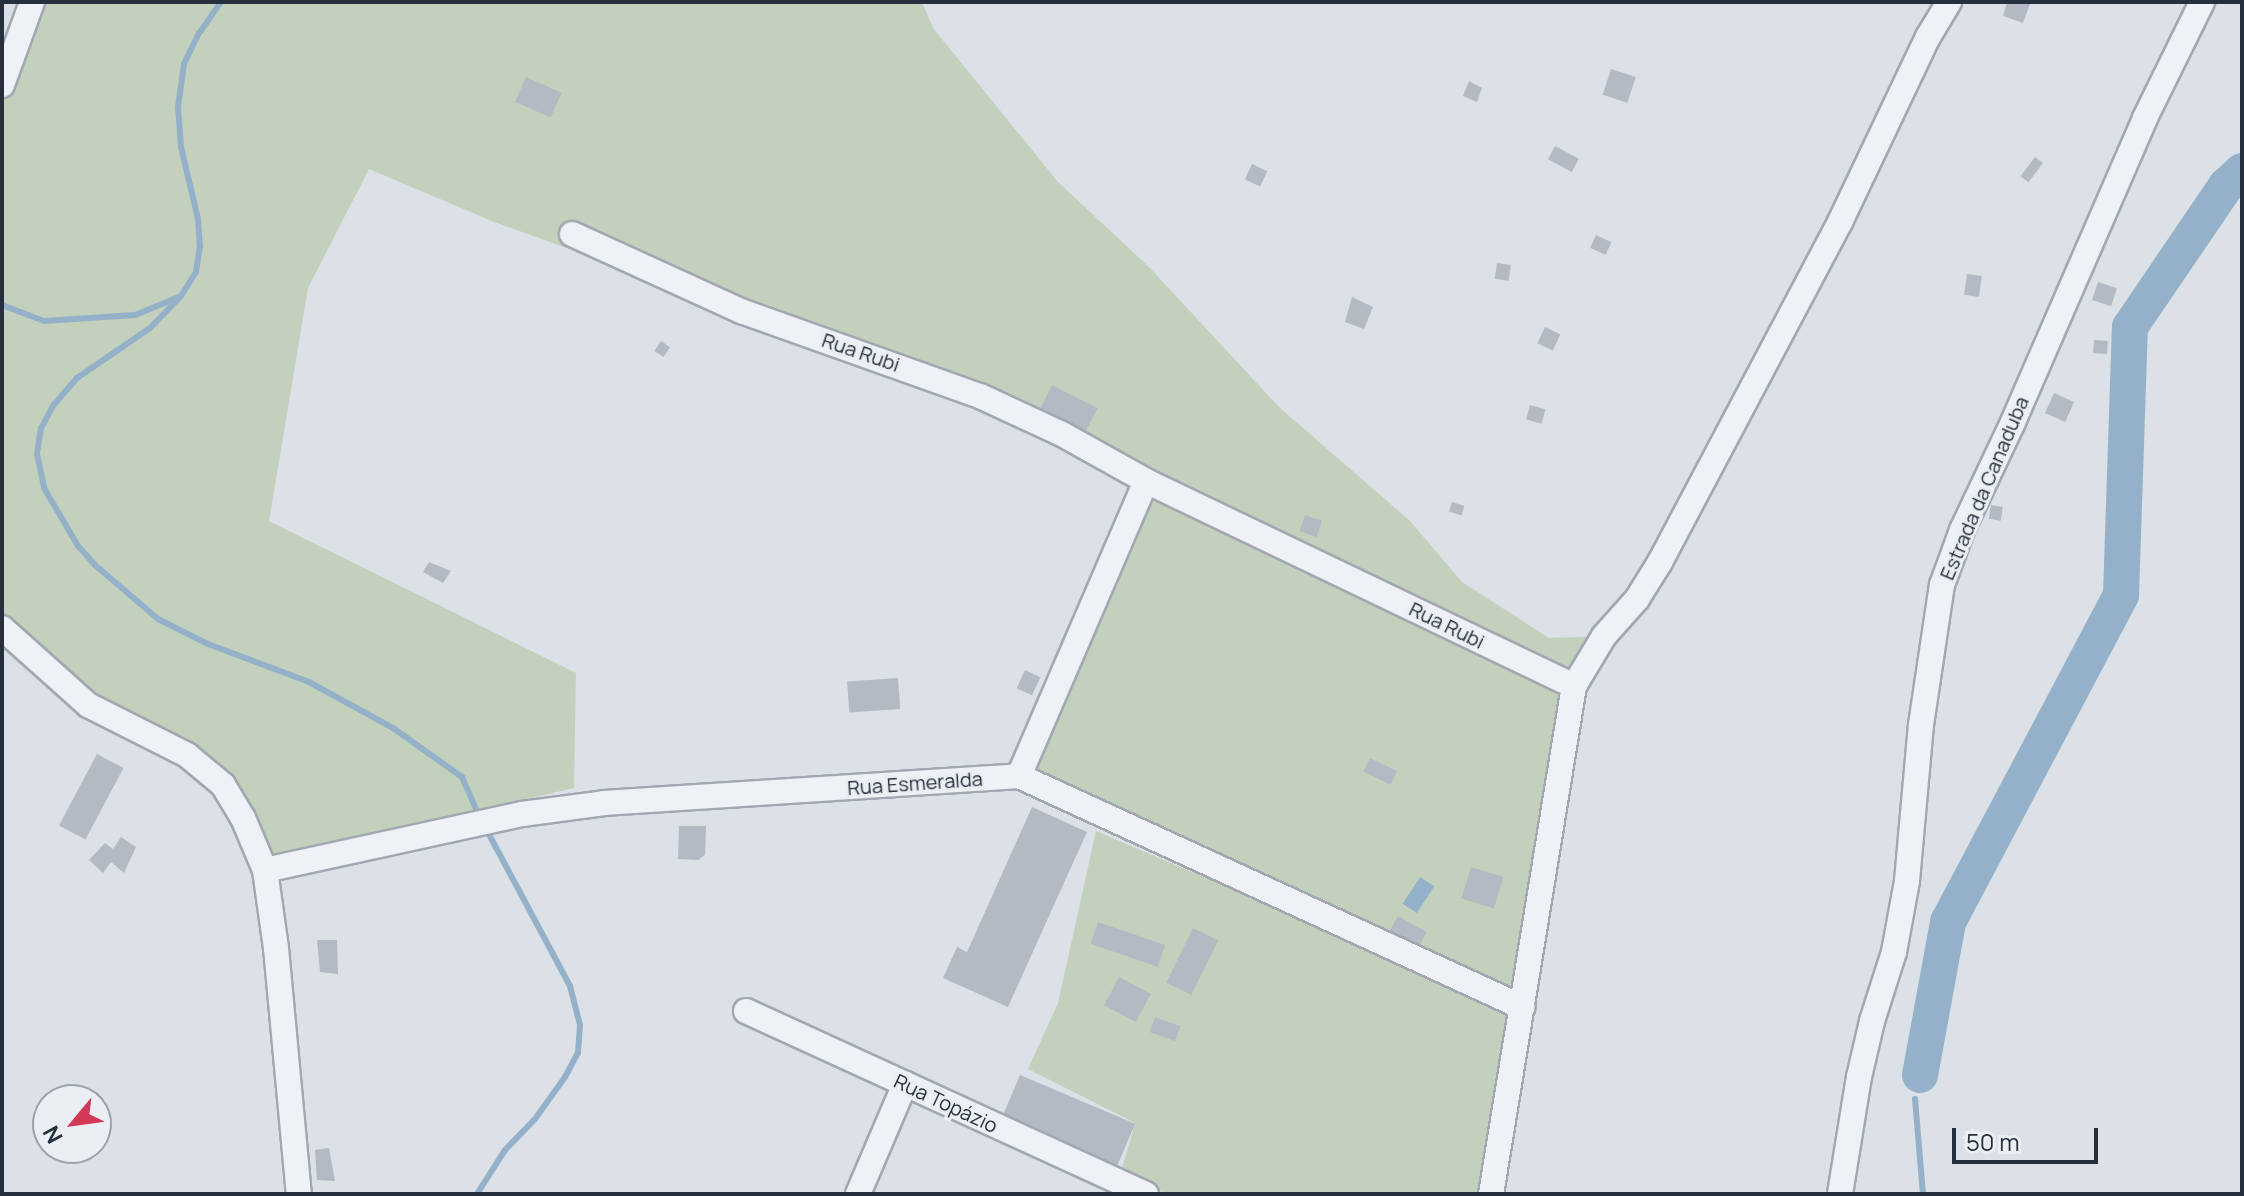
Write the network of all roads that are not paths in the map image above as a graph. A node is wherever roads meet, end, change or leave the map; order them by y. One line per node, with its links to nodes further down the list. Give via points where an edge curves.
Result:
1 (32, 2): 4 (street)
2 (1949, 2): 8 (street, via 1840,222 1660,562)
3 (2202, 2): 18 (street, Estrada da Canaduba, via 2139,133 1942,585 1921,725 1907,881 1894,952 1859,1077)
4 (2, 85)
5 (572, 234): 6 (street, Rua Rubi, via 741,311 980,396)
6 (1146, 481): 8 (street, Rua Rubi); 9 (street)
7 (2, 628): 10 (street, via 88,705 187,755 223,785)
8 (1574, 686): 11 (street)
9 (1019, 776): 10 (street, Rua Esmeralda, via 604,803 522,814); 11 (street, Rua Esmeralda)
10 (265, 870): 14 (street)
11 (1522, 1007): 17 (street)
12 (746, 1011): 13 (street, Rua Topázio)
13 (905, 1084): 15 (street); 16 (street, Rua Topázio)
14 (299, 1194)
15 (858, 1194)
16 (1146, 1194)
17 (1491, 1194)
18 (1840, 1194)

